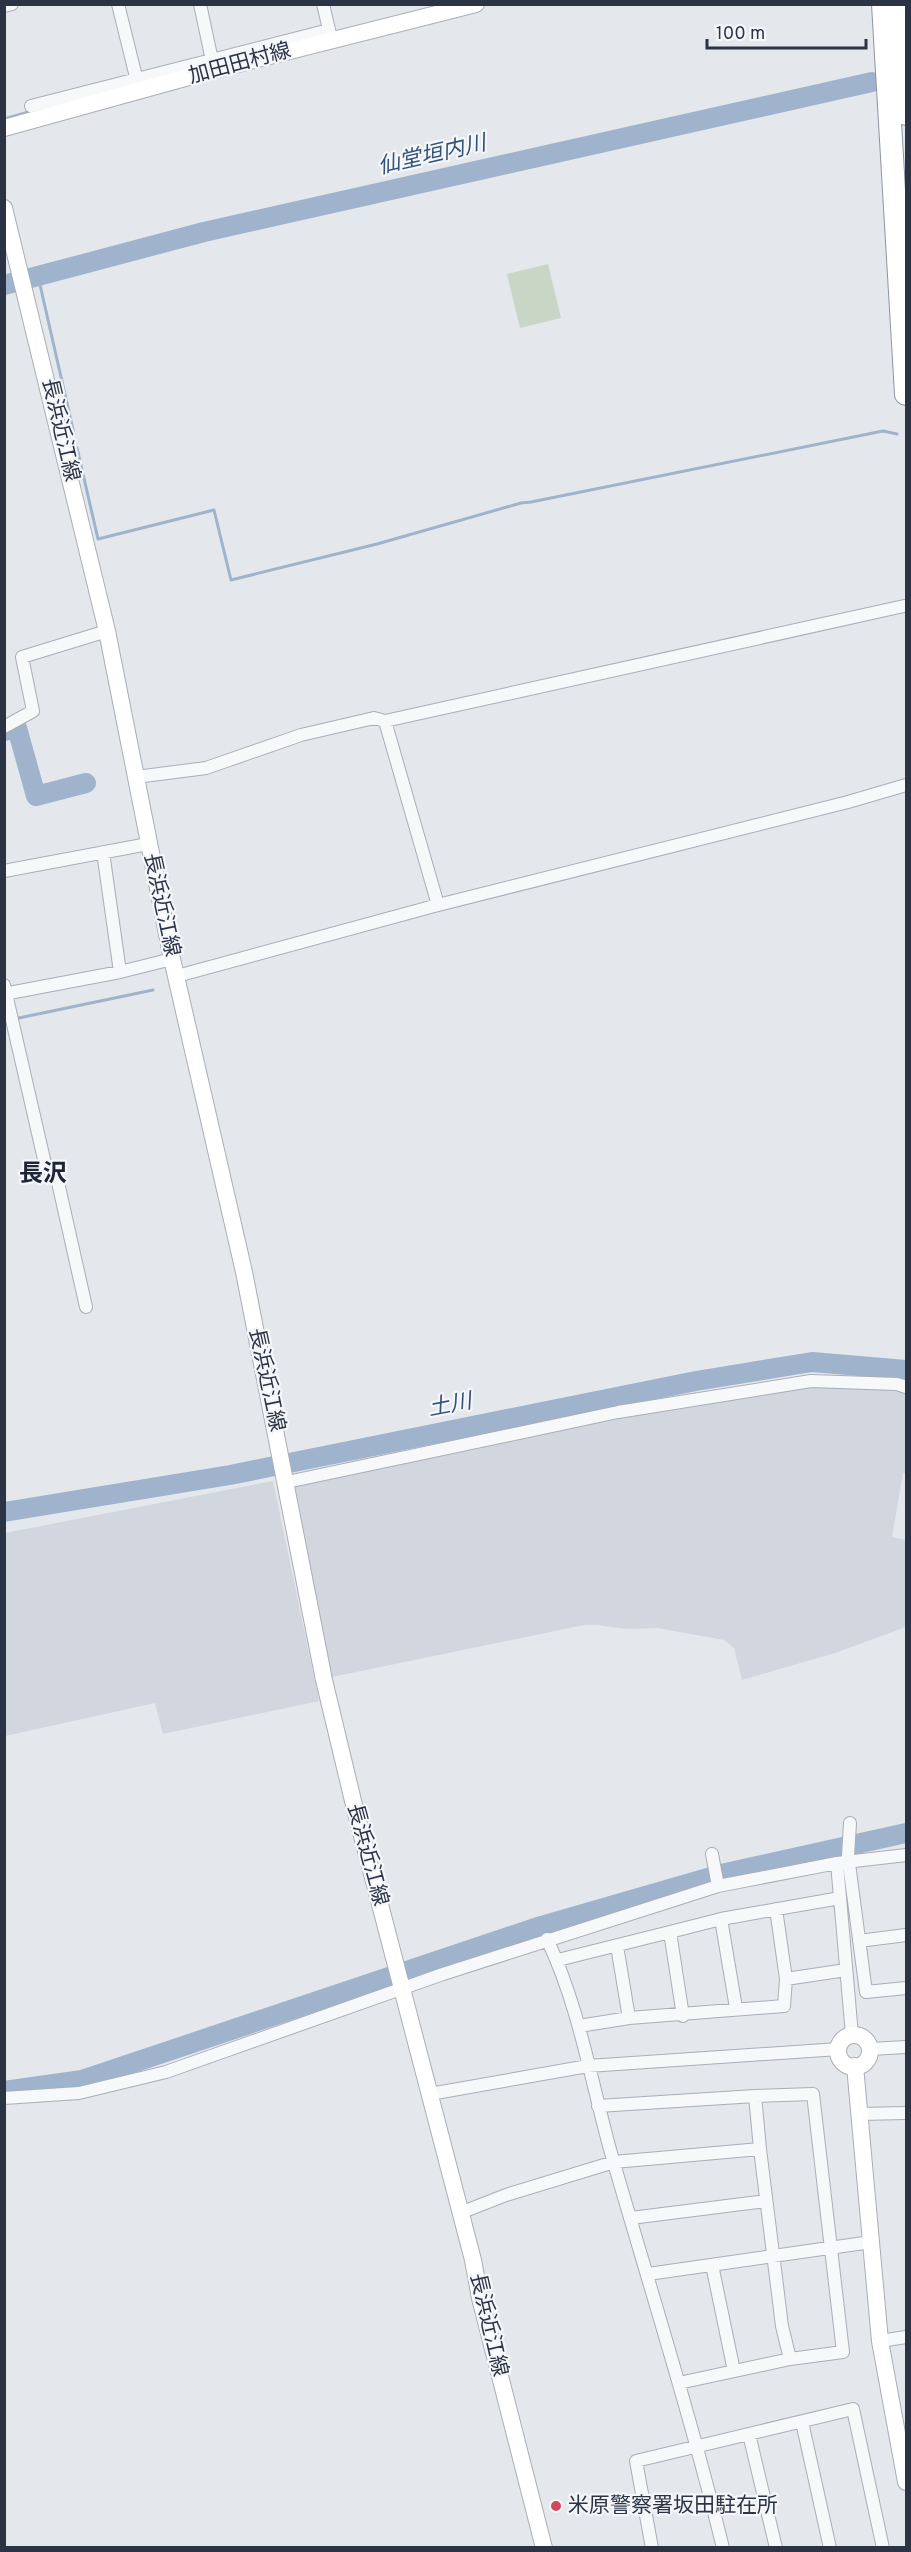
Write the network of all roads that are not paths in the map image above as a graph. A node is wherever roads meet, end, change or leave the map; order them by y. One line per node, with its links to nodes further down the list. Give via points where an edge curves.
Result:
1 (12, 4): 8 (street)
2 (118, 4): 11 (street)
3 (200, 4): 10 (street)
4 (323, 4): 9 (street)
5 (476, 4): 9 (main road, 加田田村線)
6 (883, 4): 16 (highway)
7 (900, 4): 13 (highway)
8 (4, 6)
9 (330, 35): 10 (main road, 加田田村線)
10 (213, 64): 11 (main road, 加田田村線)
11 (137, 84): 12 (street); 14 (main road, 加田田村線)
12 (31, 106)
13 (906, 114)
14 (4, 128)
15 (4, 208): 19 (main road, 長浜近江線)
16 (902, 255): 17 (highway)
17 (906, 394)
18 (904, 606): 20 (street)
19 (106, 631): 21 (street, via 22,657 33,711); 22 (main road, 長浜近江線)
20 (385, 721): 22 (street, via 374,717 301,735 206,768); 27 (street)
21 (4, 727)
22 (136, 777): 24 (main road, 長浜近江線)
23 (906, 785): 27 (street)
24 (148, 844): 25 (street); 28 (main road, 長浜近江線)
25 (103, 852): 26 (street); 29 (street)
26 (4, 871)
27 (438, 905): 30 (street)
28 (172, 959): 29 (street); 30 (main road, 長浜近江線)
29 (120, 972): 31 (street)
30 (177, 976): 34 (main road, 長浜近江線)
31 (6, 990): 32 (street, via 46,1168 55,1169)
32 (86, 1307)
33 (906, 1387): 34 (street, via 812,1381 618,1412)
34 (286, 1479): 51 (main road, 長浜近江線, via 324,1680)
35 (850, 1825): 38 (street)
36 (712, 1854): 39 (street)
37 (906, 1855): 38 (street)
38 (845, 1860): 39 (street); 40 (street); 46 (street)
39 (718, 1886): 45 (street)
40 (840, 1898): 41 (street); 49 (street)
41 (776, 1909): 42 (street); 50 (street)
42 (722, 1919): 43 (street); 53 (street)
43 (670, 1932): 47 (street); 54 (street)
44 (906, 1935): 46 (street)
45 (547, 1939): 48 (street); 51 (street)
46 (859, 1941): 52 (street, via 866,1992)
47 (617, 1946): 48 (street); 55 (street)
48 (558, 1960): 56 (street)
49 (846, 1970): 50 (street); 57 (street)
50 (786, 1979): 53 (street, via 784,2006)
51 (402, 1988): 63 (main road, 長浜近江線); 65 (street, via 166,2072 79,2093)
52 (906, 1988)
53 (736, 2008): 54 (street)
54 (683, 2016): 55 (street)
55 (629, 2018): 56 (street)
56 (579, 2026): 61 (street)
57 (852, 2035): 59 (main road, via 843,2040); 60 (main road, via 866,2040)
58 (906, 2047): 60 (street)
59 (839, 2049): 61 (street); 62 (main road, via 843,2061)
60 (870, 2049): 62 (main road, via 868,2059)
61 (588, 2066): 63 (street); 66 (street)
62 (855, 2066): 68 (main road)
63 (430, 2094): 72 (main road, 長浜近江線)
64 (755, 2096): 66 (street); 69 (street); 75 (street, via 813,2094)
65 (4, 2098)
66 (598, 2106): 70 (street)
67 (906, 2113): 68 (street)
68 (859, 2114): 74 (main road)
69 (760, 2149): 70 (street); 71 (street)
70 (614, 2162): 72 (street); 73 (street)
71 (766, 2201): 73 (street); 76 (street)
72 (460, 2213): 88 (main road, 長浜近江線)
73 (632, 2218): 78 (street)
74 (871, 2242): 75 (street); 80 (main road)
75 (831, 2247): 76 (street); 81 (street, via 843,2352)
76 (772, 2255): 77 (street); 81 (street)
77 (712, 2265): 78 (street); 82 (street)
78 (648, 2274): 83 (street)
79 (906, 2337): 80 (street)
80 (880, 2341): 87 (main road)
81 (790, 2360): 82 (street)
82 (734, 2371): 83 (street)
83 (679, 2383): 86 (street)
84 (802, 2422): 85 (street); 92 (street); 93 (street, via 853,2409)
85 (749, 2434): 86 (street); 91 (street)
86 (698, 2447): 89 (street, via 636,2461); 90 (street)
87 (906, 2482)
88 (544, 2547)
89 (651, 2547)
90 (723, 2547)
91 (776, 2547)
92 (830, 2547)
93 (883, 2547)

